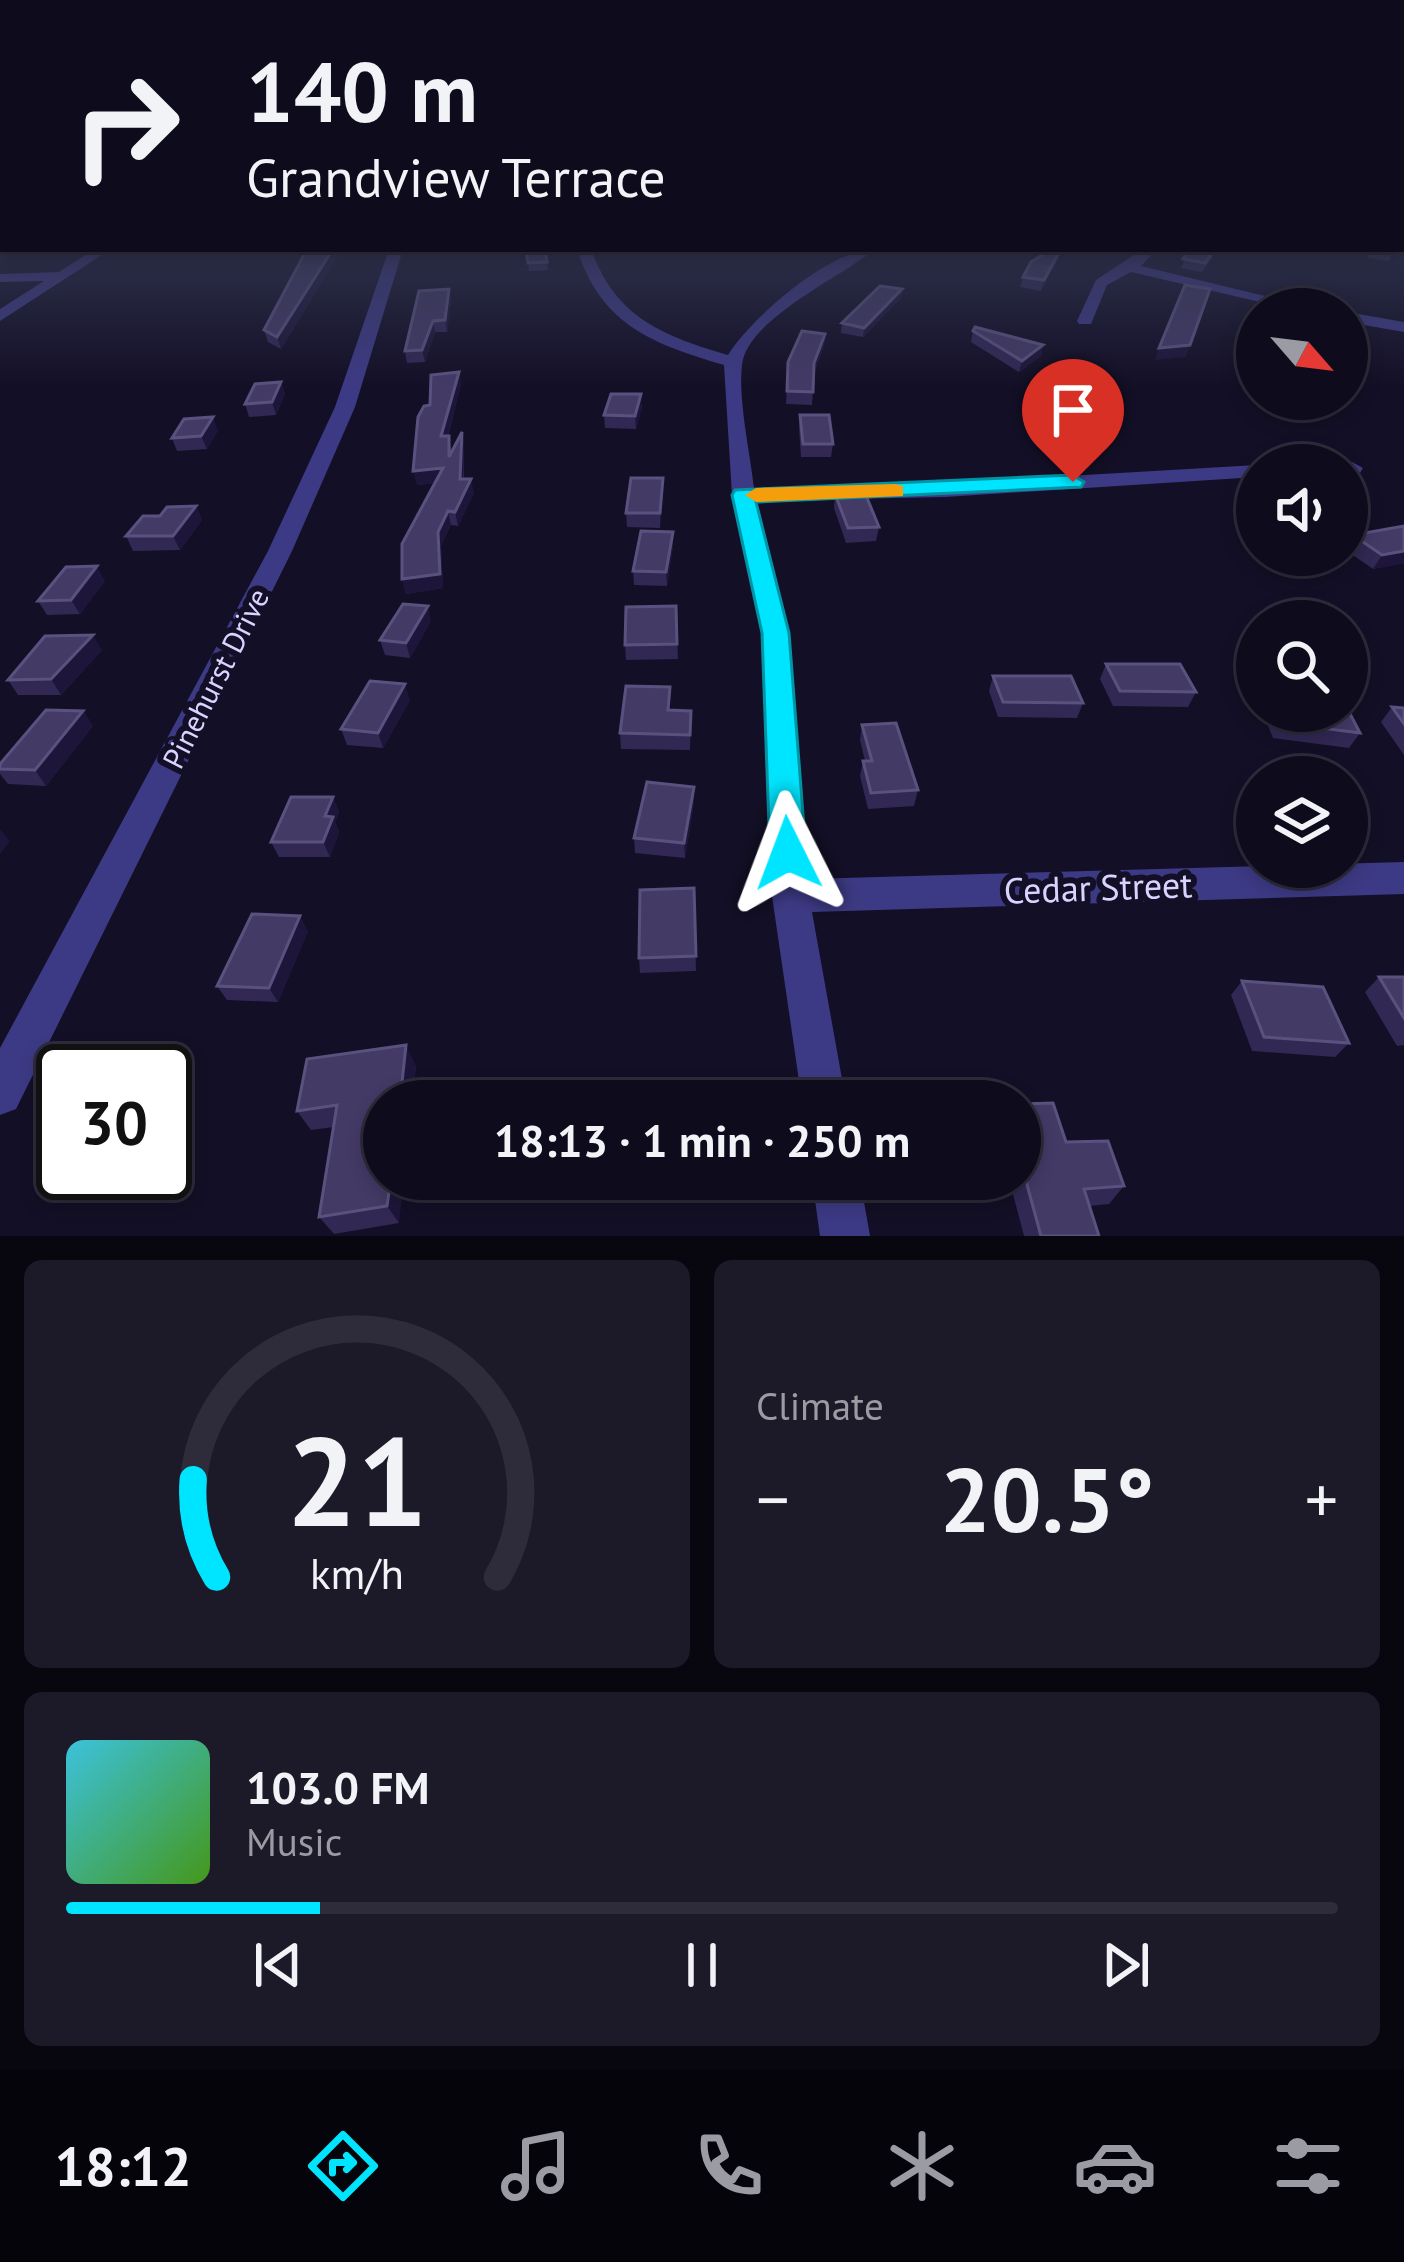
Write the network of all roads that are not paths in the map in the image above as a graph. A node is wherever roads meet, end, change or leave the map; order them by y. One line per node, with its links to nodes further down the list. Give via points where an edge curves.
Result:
1 (71, 273): 7 (street)
2 (388, 273): 20 (street, Pinehurst Drive, via 345,406 280,551)
3 (591, 273): 14 (street, via 607,303 654,337)
4 (830, 273): 14 (street, via 749,335)
5 (1118, 273): 11 (street, via 1101,283)
6 (1153, 273): 9 (street)
7 (68, 275): 8 (street); 10 (street)
8 (0, 278)
9 (1236, 292)
10 (0, 316)
11 (1085, 321)
12 (1368, 321): 13 (street)
13 (1404, 327)
14 (733, 362): 16 (street)
15 (1236, 472): 16 (street)
16 (743, 495): 18 (street, via 776,633)
17 (1404, 878): 18 (street, Cedar Street)
18 (791, 896): 19 (street)
19 (821, 1080)
20 (0, 1094)
21 (839, 1200): 22 (street)
22 (845, 1236)

